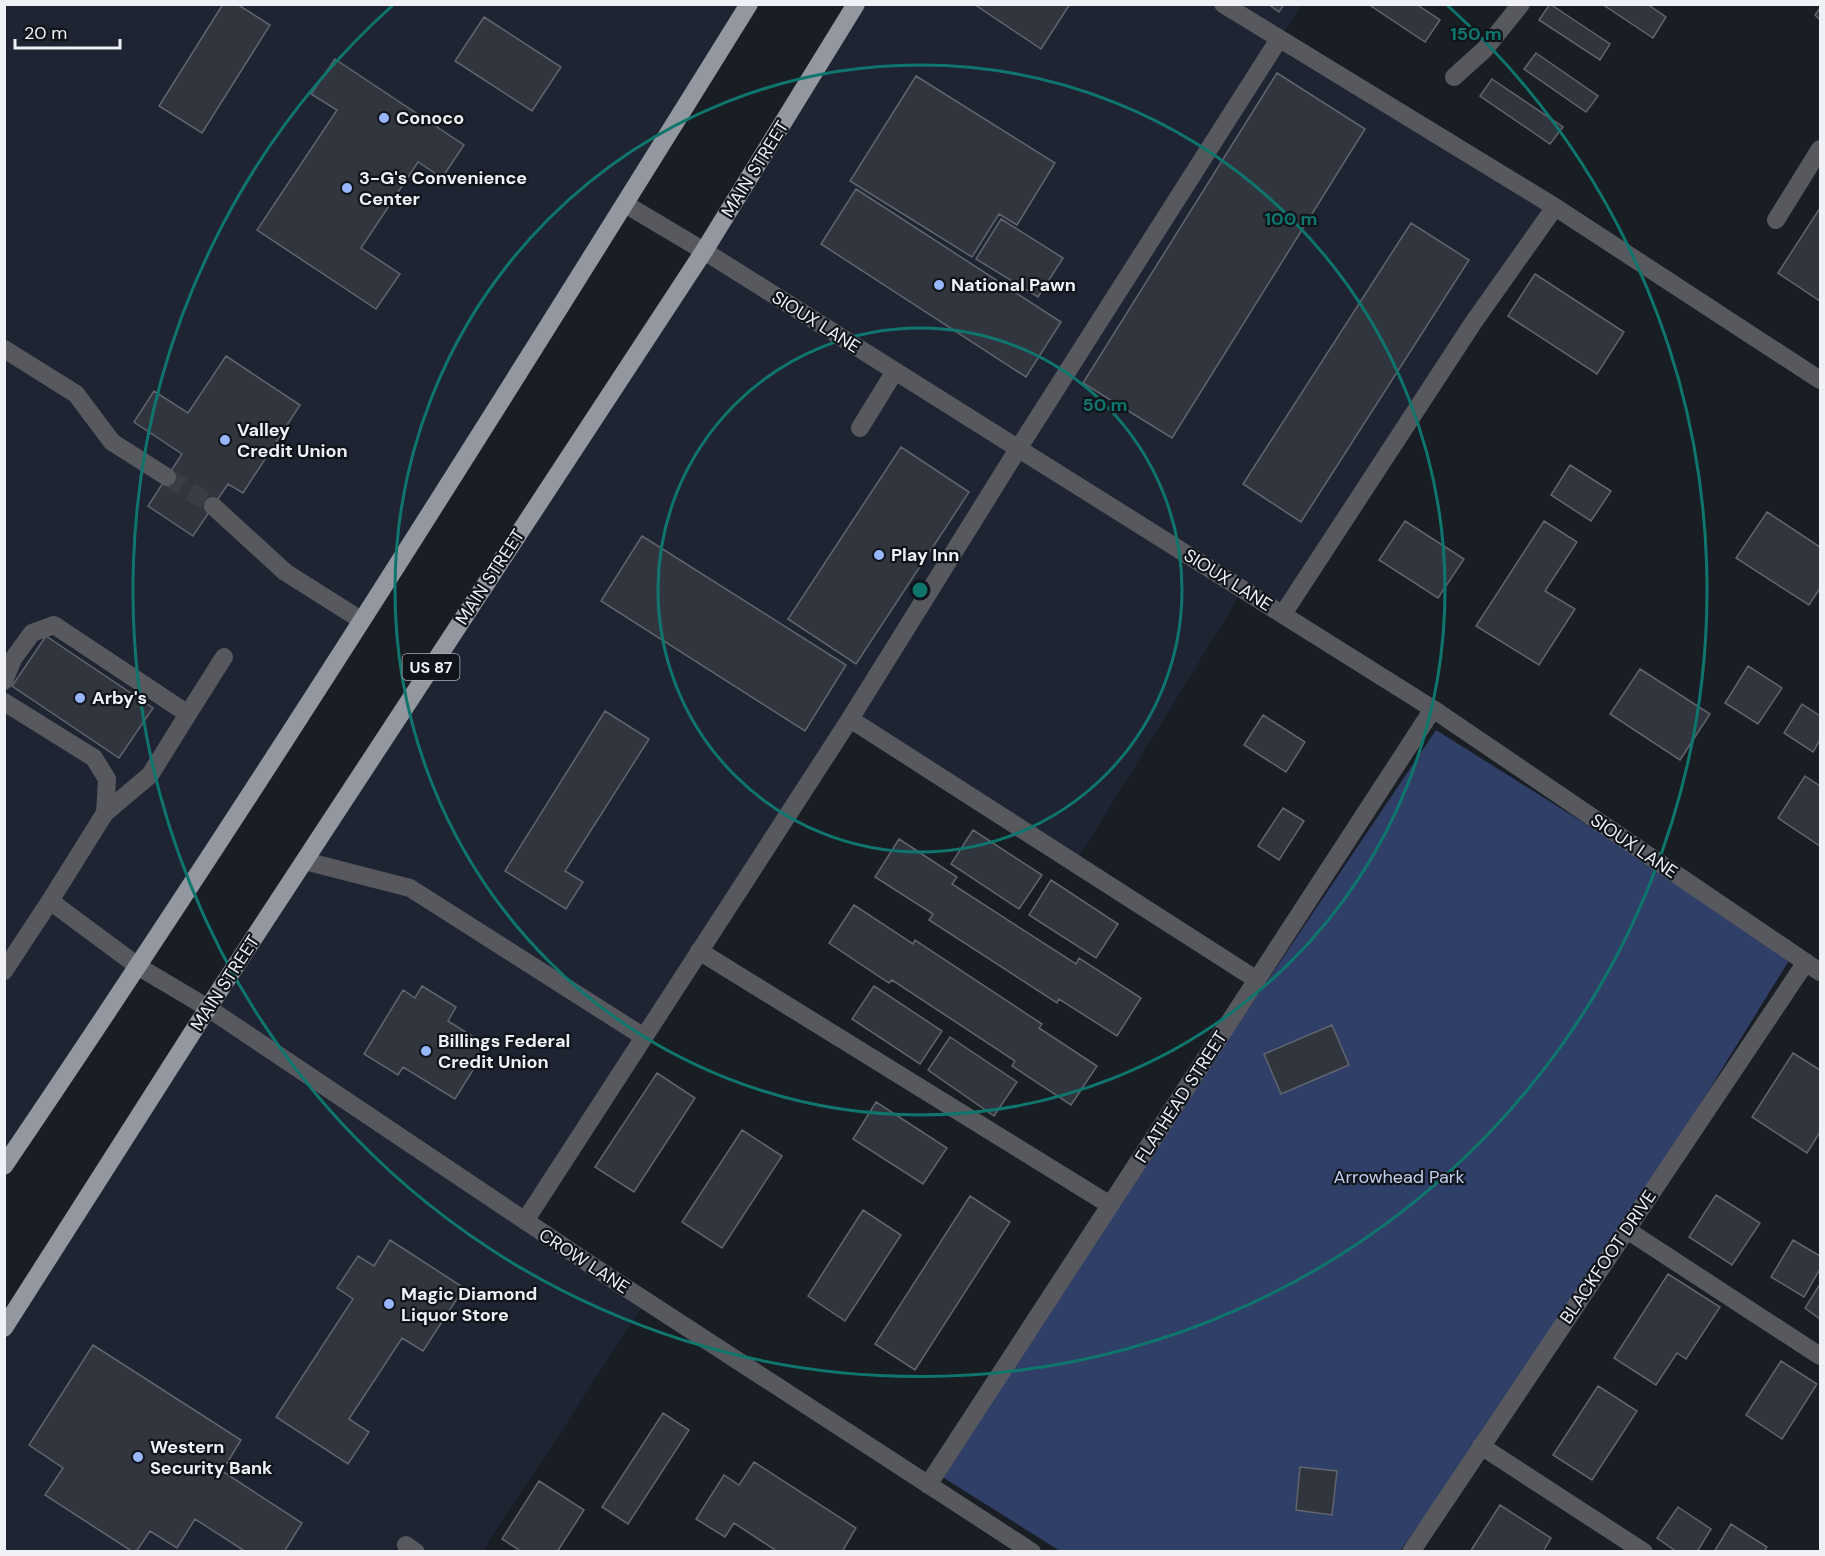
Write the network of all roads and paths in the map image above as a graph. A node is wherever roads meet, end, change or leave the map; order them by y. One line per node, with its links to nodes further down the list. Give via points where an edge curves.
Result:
1 (749, 4): 8 (main road)
2 (856, 4): 11 (main road, MAIN STREET / US 87)
3 (1223, 4): 5 (street)
4 (1521, 4): 6 (street, via 1485,50)
5 (1279, 39): 9 (street); 16 (street)
6 (1454, 77)
7 (1821, 149): 10 (street)
8 (625, 204): 11 (street, SIOUX LANE); 20 (main road)
9 (1555, 207): 14 (street); 19 (street, via 1473,323)
10 (1776, 220)
11 (704, 251): 13 (street, SIOUX LANE); 28 (main road, MAIN STREET / US 87)
12 (4, 349): 17 (street, via 76,394 112,442)
13 (895, 372): 15 (street); 16 (street, SIOUX LANE)
14 (1821, 380)
15 (860, 428)
16 (1018, 449): 19 (street, SIOUX LANE); 26 (street)
17 (167, 477)
18 (213, 506): 20 (street, via 285,572)
19 (1283, 615): 24 (street, SIOUX LANE)
20 (361, 620): 31 (main road)
21 (224, 657): 25 (street)
22 (4, 681): 25 (street, via 13,659 32,633 54,625)
23 (4, 702): 27 (street, via 94,758 107,779)
24 (1433, 709): 32 (street, SIOUX LANE); 34 (street, FLATHEAD STREET)
25 (188, 714): 27 (street, via 150,775)
26 (850, 719): 30 (street); 34 (street)
27 (105, 813): 29 (street)
28 (305, 861): 35 (main road, MAIN STREET / US 87); 36 (street, via 410,888)
29 (50, 901): 31 (street, CROW LANE); 33 (street)
30 (699, 951): 36 (street); 38 (street)
31 (139, 967): 35 (street, CROW LANE); 37 (main road)
32 (1813, 967): 40 (street, BLACKFOOT DRIVE)
33 (4, 971)
34 (1257, 980): 38 (street, FLATHEAD STREET)
35 (208, 1008): 39 (street, CROW LANE); 41 (main road, MAIN STREET / US 87)
36 (644, 1037): 39 (street)
37 (4, 1166)
38 (1110, 1205): 44 (street, FLATHEAD STREET)
39 (525, 1221): 44 (street, CROW LANE)
40 (1627, 1230): 42 (street); 43 (street, BLACKFOOT DRIVE)
41 (4, 1328)
42 (1821, 1356)
43 (1481, 1446): 46 (street, BLACKFOOT DRIVE); 47 (street)
44 (928, 1485): 45 (street, CROW LANE)
45 (1032, 1551)
46 (1411, 1551)
47 (1644, 1551)

